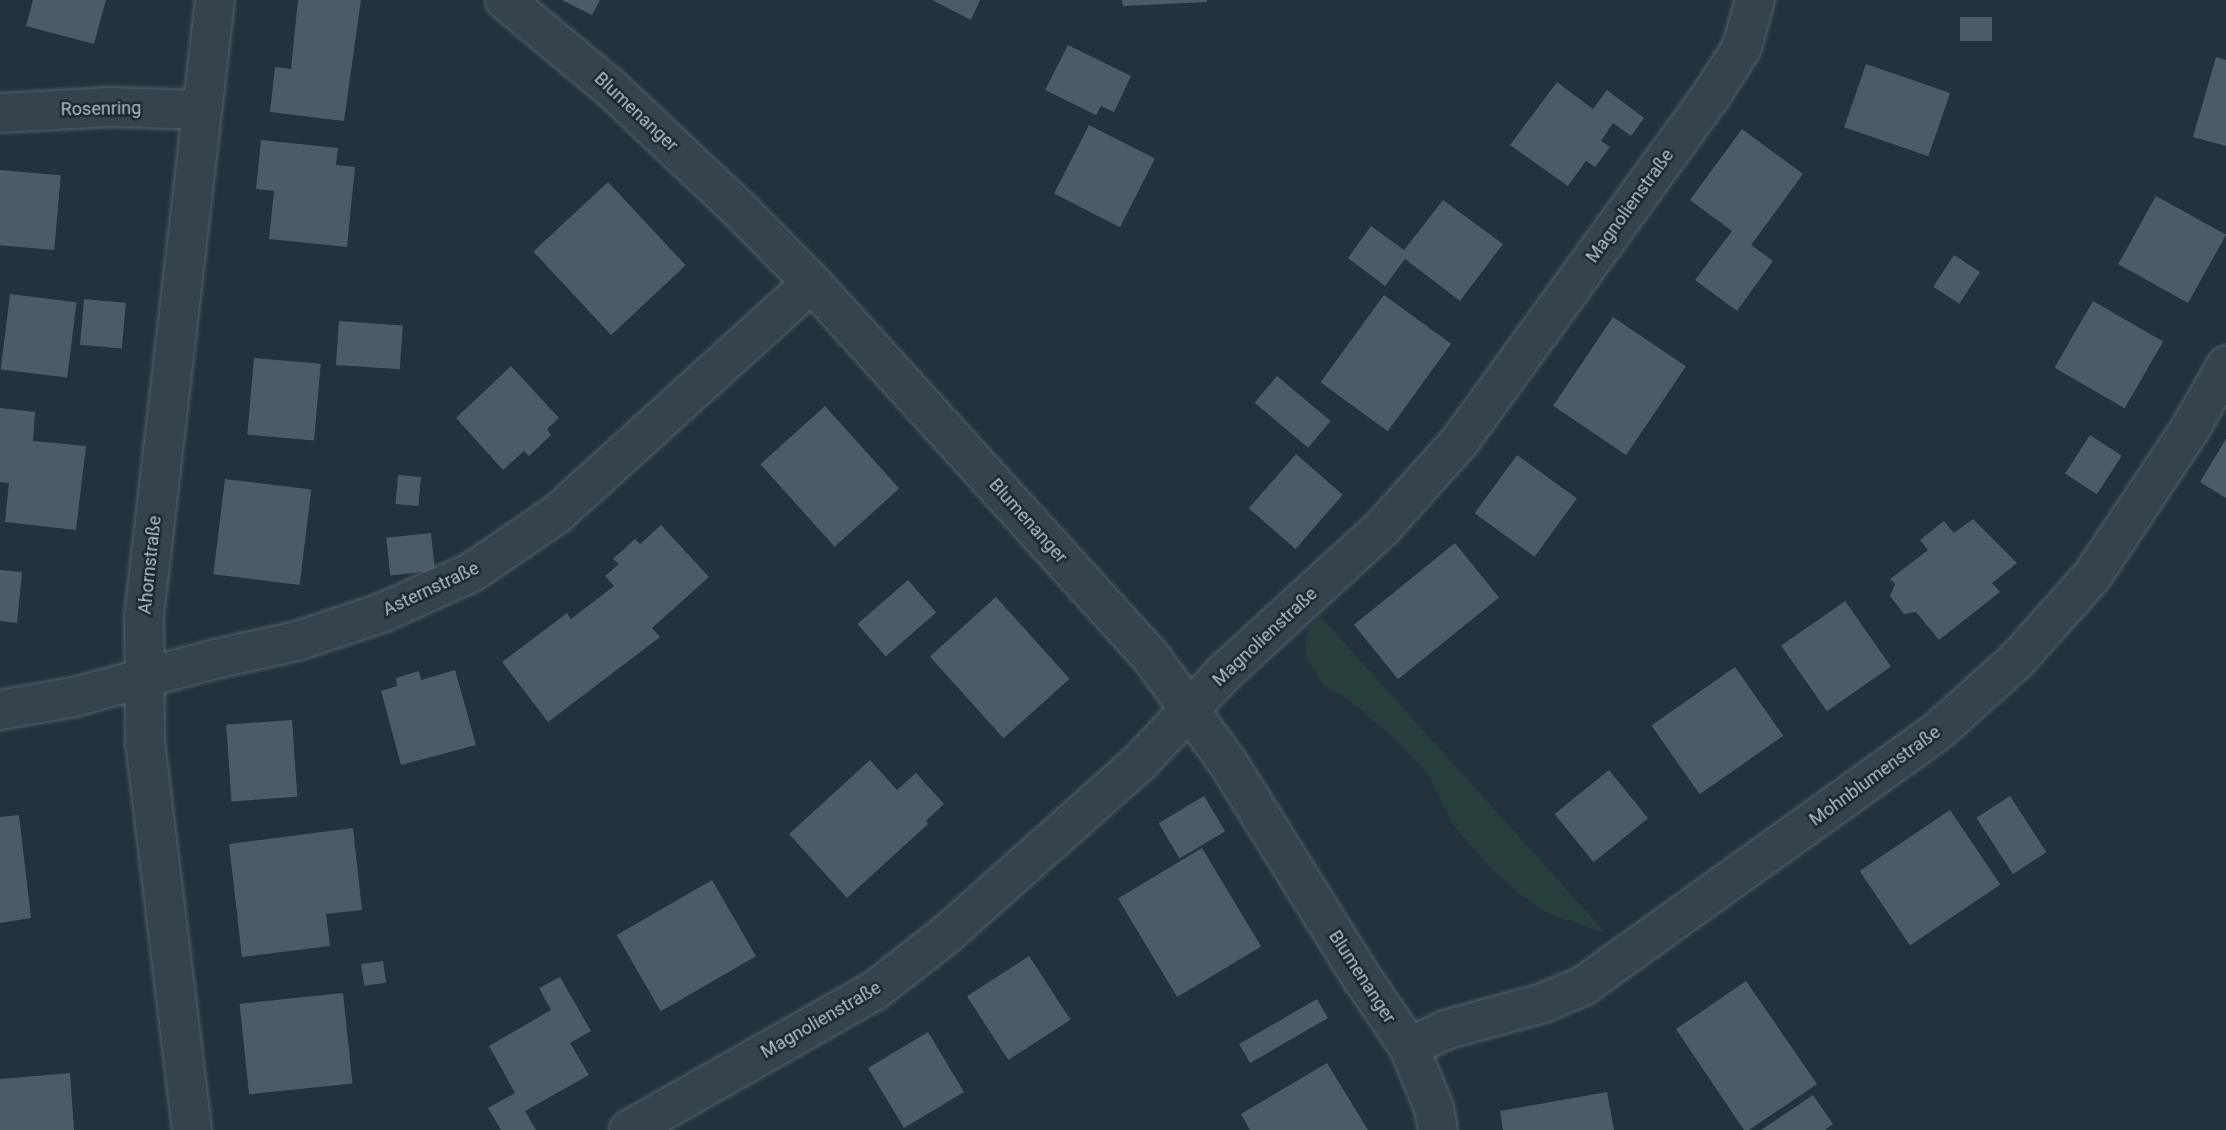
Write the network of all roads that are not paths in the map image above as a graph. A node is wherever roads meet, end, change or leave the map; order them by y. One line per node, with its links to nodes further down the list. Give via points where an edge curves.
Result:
1 (215, 0): 4 (street, Ahornstraße)
2 (505, 0): 6 (street, Blumenanger, via 612,89)
3 (1755, 0): 10 (street, Magnolienstraße, via 1742,47 1714,90 1460,441 1383,527 1225,672)
4 (202, 110): 5 (street, Rosenring, via 111,107); 8 (street, Ahornstraße, via 144,616)
5 (0, 113)
6 (812, 283): 8 (street, Asternstraße, via 556,514 472,572 384,612 297,641); 10 (street, Blumenanger, via 1151,657)
7 (2226, 366): 11 (street, Mohnblumenstraße, via 2190,429 2092,576 2016,661 1939,730 1583,986 1543,1003 1445,1030)
8 (143, 679): 9 (street, Asternstraße); 12 (street, Ahornstraße, via 145,744)
9 (0, 710)
10 (1191, 710): 11 (street, Blumenanger); 13 (street, Magnolienstraße, via 1008,882 874,991)
11 (1409, 1047): 14 (street, Blumenanger)
12 (192, 1130)
13 (629, 1130)
14 (1438, 1130)

